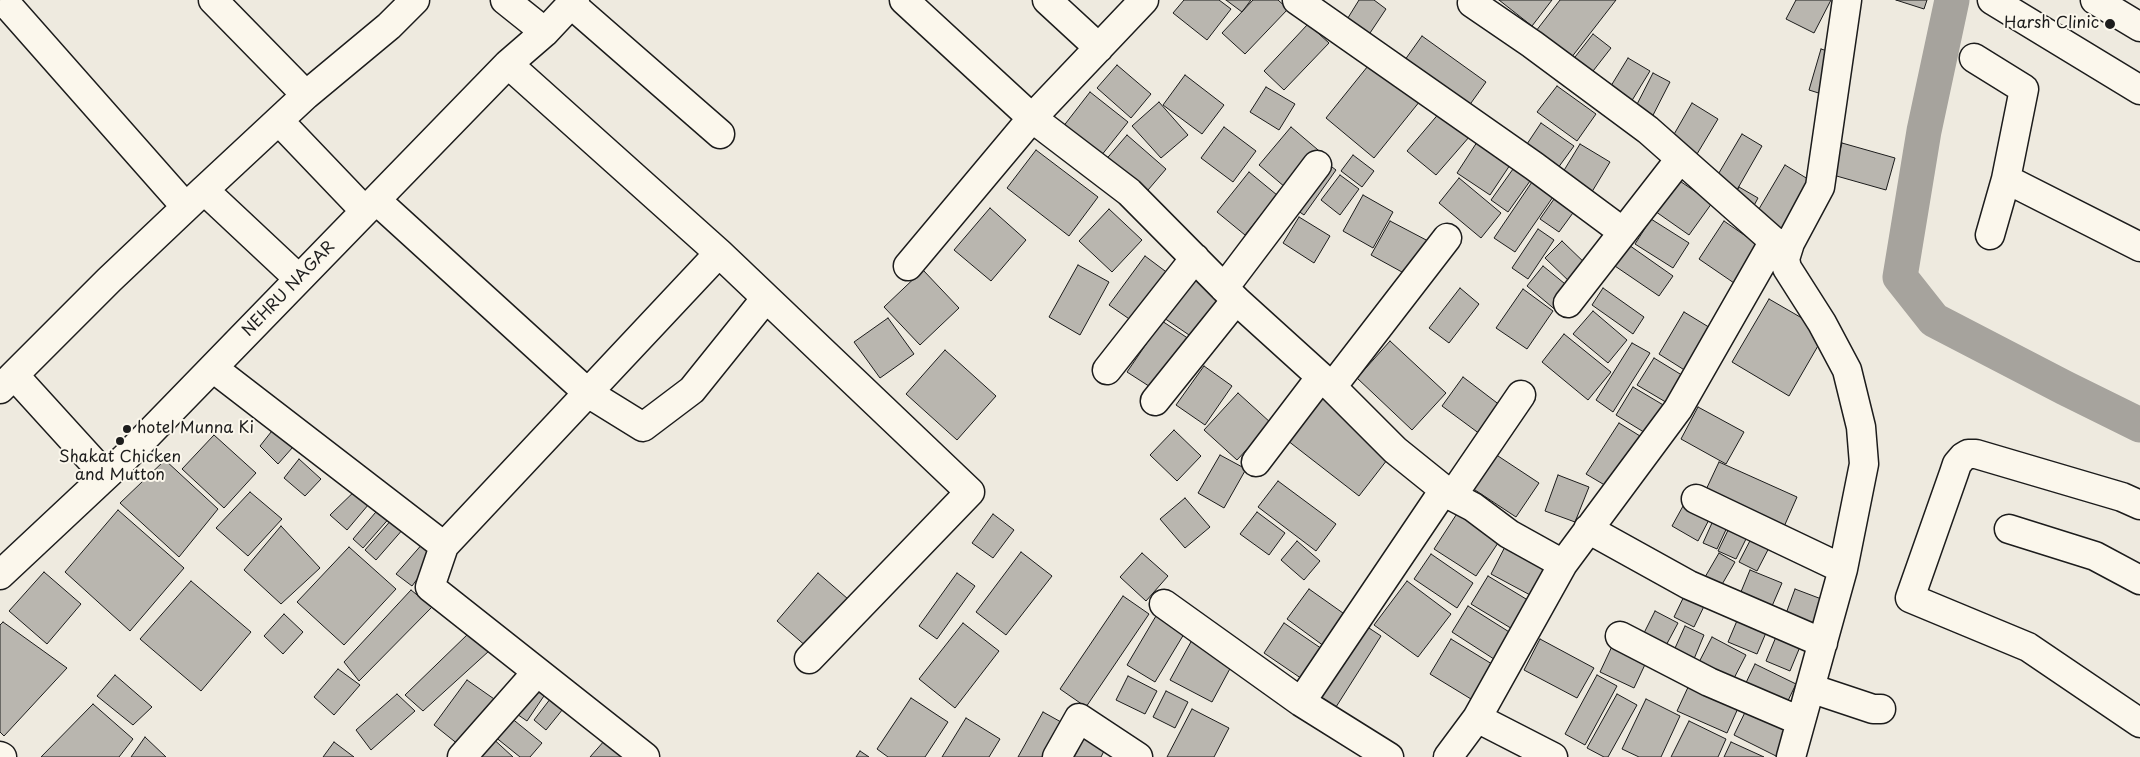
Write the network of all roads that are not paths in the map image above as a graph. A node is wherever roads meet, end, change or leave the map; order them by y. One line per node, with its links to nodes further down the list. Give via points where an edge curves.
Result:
1 (213, 0): 20 (street)
2 (414, 0): 20 (street, via 389,26)
3 (505, 0): 15 (street)
4 (904, 0): 21 (street)
5 (1047, 0): 16 (street)
6 (1144, 0): 16 (street)
7 (1297, 0): 29 (street)
8 (1847, 0): 32 (street, via 1820,187)
9 (1992, 0): 19 (street)
10 (2095, 0): 14 (street)
11 (573, 2): 15 (street, NEHRU NAGAR); 23 (street)
12 (1472, 4): 24 (street, via 1648,130)
13 (11, 9): 27 (street)
14 (2140, 27)
15 (545, 32): 18 (street, NEHRU NAGAR)
16 (1099, 48): 21 (street)
17 (1974, 58): 26 (street, via 2024,89)
18 (508, 64): 28 (street, NEHRU NAGAR); 34 (street)
19 (2140, 90)
20 (306, 95): 22 (street)
21 (1032, 118): 35 (street, via 1129,192); 36 (street)
22 (279, 121): 27 (street); 28 (street)
23 (720, 134)
24 (1680, 159): 29 (street); 32 (street)
25 (1317, 165): 38 (street)
26 (2006, 179): 30 (street); 33 (street)
27 (194, 198): 37 (street); 43 (street)
28 (370, 205): 37 (street, NEHRU NAGAR); 45 (street)
29 (1623, 232): 40 (street)
30 (1990, 235)
31 (1447, 238): 44 (street)
32 (1780, 246): 53 (street, via 1678,409); 57 (street, via 1787,268 1847,370 1861,427 1864,464)
33 (2140, 247)
34 (719, 253): 39 (street); 45 (street)
35 (1195, 258): 38 (street); 42 (street)
36 (908, 266)
37 (299, 279): 41 (street, NEHRU NAGAR)
38 (1230, 294): 44 (street); 47 (street)
39 (766, 298): 45 (street, via 692,390 643,427); 63 (street, via 970,492)
40 (1568, 302)
41 (213, 368): 49 (street, NEHRU NAGAR); 55 (street)
42 (1107, 370)
43 (7, 382): 49 (street)
44 (1326, 383): 48 (street); 50 (street, via 1395,450)
45 (588, 393): 55 (street)
46 (1521, 395): 50 (street)
47 (1155, 401)
48 (1256, 462)
49 (105, 475): 58 (street, NEHRU NAGAR)
50 (1448, 493): 56 (street, via 1509,534); 66 (street)
51 (1696, 499): 57 (street)
52 (2140, 505): 70 (street, via 2122,496 1976,454 1963,456 1910,598 2028,647)
53 (1588, 529): 56 (street); 62 (street, via 1689,585)
54 (2009, 529): 59 (street, via 2094,556)
55 (444, 546): 64 (street, via 430,587)
56 (1563, 564): 68 (street)
57 (1844, 569): 62 (street)
58 (0, 575)
59 (2140, 580)
60 (1164, 604): 66 (street)
61 (1620, 636): 69 (street, via 1709,682)
62 (1823, 643): 65 (street)
63 (809, 659)
64 (537, 672): 71 (street); 72 (street)
65 (1810, 688): 67 (street, via 1873,710); 69 (street)
66 (1301, 702): 75 (street)
67 (1882, 709)
68 (1477, 718): 76 (street); 77 (street)
69 (1800, 721): 78 (street)
70 (2140, 723)
71 (462, 757)
72 (645, 757)
73 (1057, 757): 74 (street, via 1079,718)
74 (1138, 757)
75 (1389, 757)
76 (1448, 757)
77 (1553, 757)
78 (1790, 757)

